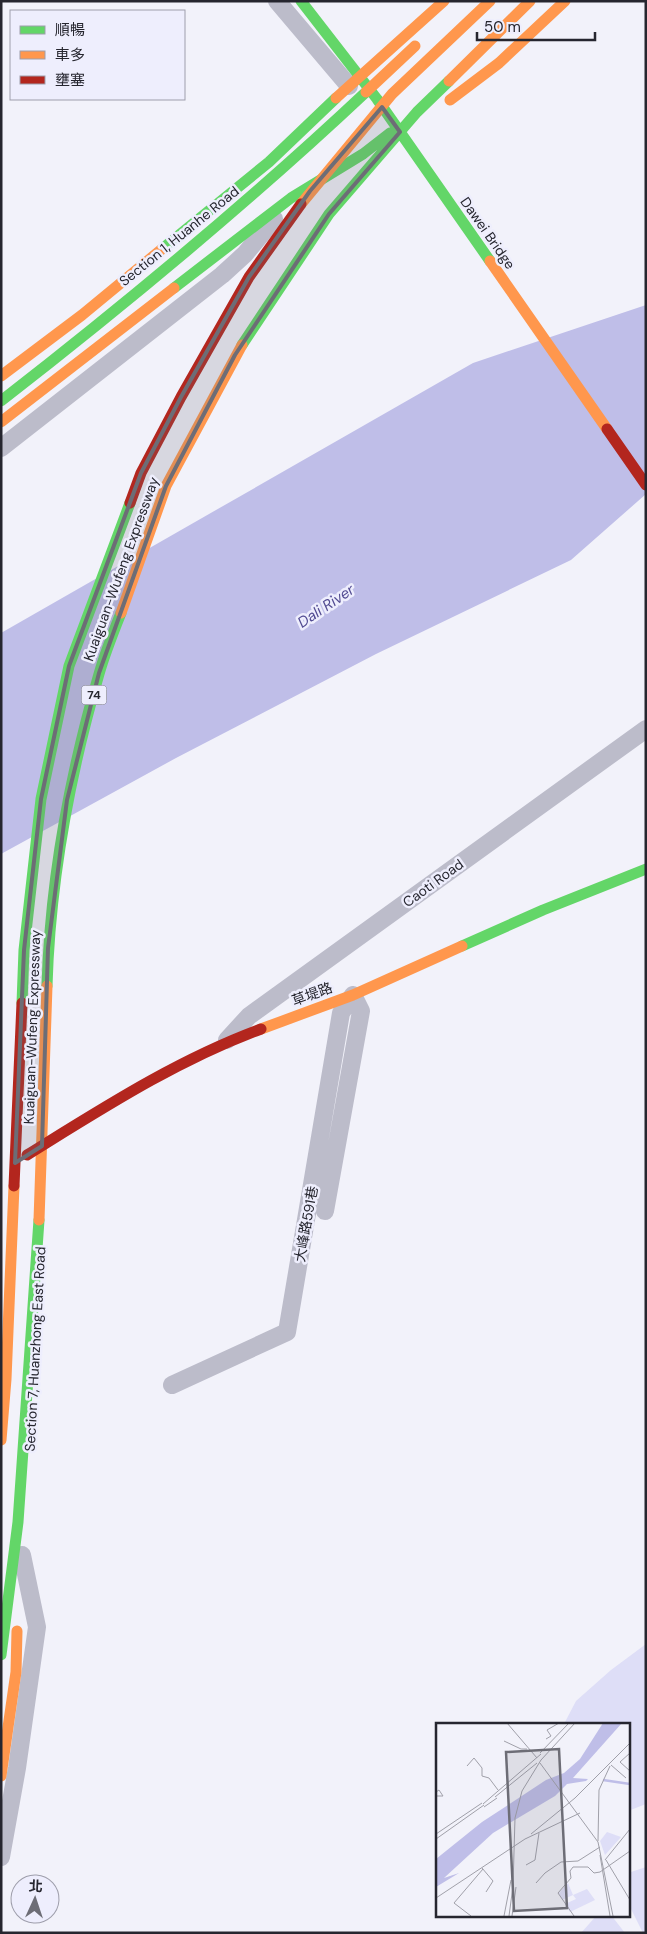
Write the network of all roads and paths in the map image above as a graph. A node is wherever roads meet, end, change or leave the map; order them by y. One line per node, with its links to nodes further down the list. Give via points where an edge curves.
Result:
1 (277, 1): 10 (street)
2 (301, 1): 17 (main road, Dawei Bridge, via 376,99)
3 (444, 1): 10 (main road)
4 (490, 1): 27 (main road, Kuaiguan-Wufeng Expressway / 74, via 392,94 310,191 249,277 141,474 69,666 42,799 24,950)
5 (515, 1): 11 (main road)
6 (530, 1): 28 (main road, Kuaiguan-Wufeng Expressway / 74, via 417,112 330,214 234,355 166,486 99,673 67,800 48,948 39,1231)
7 (565, 1): 11 (main road, via 499,63 436,110)
8 (526, 21): 11 (main road, via 492,54)
9 (420, 42): 14 (main road, via 304,150 92,330)
10 (349, 86): 13 (main road, Section 1, Huanhe Road, via 261,168 82,316)
11 (382, 140): 12 (main road)
12 (291, 198): 15 (main road); 16 (street, via 260,238 222,275)
13 (1, 376)
14 (1, 401)
15 (1, 422)
16 (1, 448)
17 (646, 485)
18 (646, 729): 21 (street, Caoti Road, via 249,1016)
19 (646, 869): 20 (main road, 草堤路, via 543,910)
20 (353, 994): 21 (main road, 草堤路); 24 (street, via 361,1011); 26 (street, 大峰路591巷, via 341,1013 288,1332)
21 (225, 1042): 22 (main road, 草堤路, via 124,1095)
22 (46, 1144): 23 (main road, 草堤路); 29 (main road, Section 7, Huanzhong East Road, via 35,1381)
23 (6, 1168): 25 (main road)
24 (326, 1211)
25 (1, 1379)
26 (172, 1385)
27 (1, 1440)
28 (18, 1522): 30 (main road, Kuaiguan-Wufeng Expressway / 74); 32 (main road, via 16,1672)
29 (22, 1555): 31 (main road, Section 7, Huanzhong East Road); 33 (street, Section 7, Huanzhong East Road, via 37,1627)
30 (1, 1655)
31 (1, 1703)
32 (1, 1776)
33 (1, 1857)

